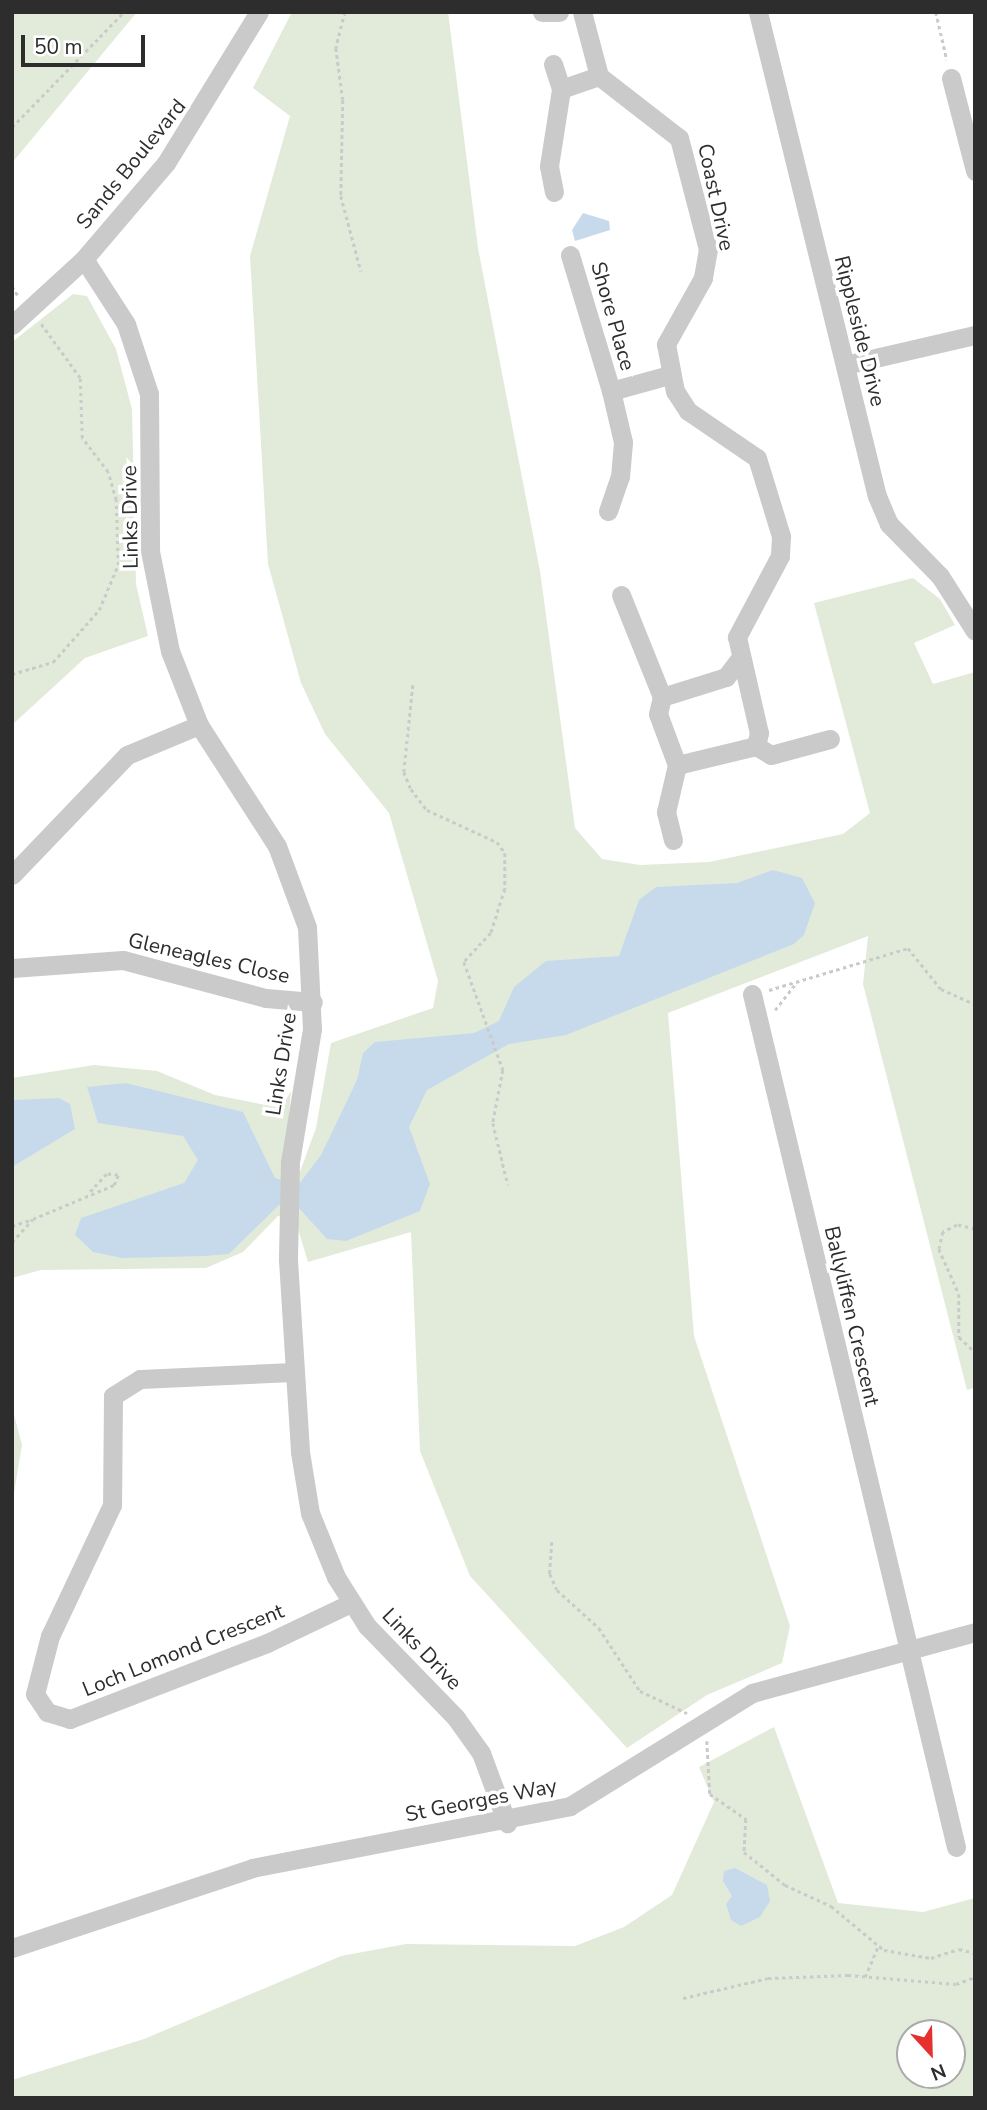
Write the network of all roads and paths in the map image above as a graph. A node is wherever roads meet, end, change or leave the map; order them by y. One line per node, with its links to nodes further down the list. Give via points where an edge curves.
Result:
1 (124, 12): 13 (path)
2 (259, 12): 17 (street, Sands Boulevard, via 195,122)
3 (345, 12): 18 (path, via 336,48 343,100 341,196)
4 (542, 12): 5 (street)
5 (559, 12)
6 (582, 12): 10 (street)
7 (758, 12): 22 (street, Rippleside Drive)
8 (936, 12): 11 (path)
9 (553, 64): 12 (street)
10 (599, 76): 12 (street); 23 (street, Coast Drive, via 679,138 708,249 703,278 666,344)
11 (951, 78): 14 (street)
12 (561, 89): 15 (street, via 549,166)
13 (12, 127)
14 (975, 171)
15 (554, 192)
16 (570, 255): 24 (street, Shore Place)
17 (83, 259): 20 (street, Sands Boulevard); 33 (street, Links Drive, via 122,315 145,378 152,415 154,584 170,651)
18 (361, 271)
19 (41, 323): 30 (path, via 80,378 82,438 108,472 116,500 118,565 99,610 53,662)
20 (12, 325)
21 (975, 335): 22 (street)
22 (845, 365): 27 (street, Rippleside Drive, via 889,524)
23 (669, 375): 24 (street, Shore Place); 29 (street, Coast Drive, via 688,411 757,458 772,500 780,556 740,626)
24 (611, 391): 25 (street, Shore Place, via 623,442 620,477)
25 (608, 511)
26 (621, 595): 32 (street)
27 (967, 596): 28 (street, Rippleside Drive)
28 (975, 631)
29 (738, 661): 32 (street, via 726,677); 35 (street, Coast Drive, via 759,733)
30 (12, 674)
31 (413, 685): 43 (path, via 404,772 411,789 438,817 498,842 505,853 505,890 491,933 464,962 503,1070 493,1123)
32 (662, 697): 36 (street, via 659,714)
33 (199, 725): 38 (street, via 118,762); 41 (street, Links Drive, via 256,812 294,886 307,927)
34 (830, 740): 35 (street, via 771,755)
35 (756, 746): 36 (street)
36 (677, 765): 37 (street, via 666,812)
37 (673, 840)
38 (12, 875)
39 (12, 968): 41 (street, Gleneagles Close, via 123,960 266,998)
40 (752, 994): 42 (path, via 908,948 941,989); 54 (street, Ballyliffen Crescent)
41 (313, 1002): 50 (street, Links Drive, via 290,1162)
42 (975, 1004)
43 (508, 1185)
44 (89, 1193): 44 (path, via 107,1174 118,1175 114,1185); 45 (path)
45 (33, 1219): 46 (path); 48 (path)
46 (12, 1226)
47 (975, 1229): 49 (path, via 957,1225 943,1232 939,1249 959,1294 959,1337)
48 (12, 1242)
49 (975, 1352)
50 (293, 1372): 52 (street, Links Drive, via 310,1513); 52 (street, Loch Lomond Crescent, via 140,1379 113,1396 112,1504 50,1636 36,1694 47,1712 70,1719 267,1643)
51 (552, 1542): 55 (path, via 551,1574 557,1590 599,1628 640,1691)
52 (351, 1603): 57 (street, Links Drive, via 380,1644 470,1736 491,1771)
53 (975, 1632): 54 (street, St Georges Way)
54 (907, 1649): 57 (street, St Georges Way, via 752,1693 588,1799); 58 (street, Ballyliffen Crescent)
55 (690, 1716)
56 (707, 1740): 59 (path, via 710,1794 746,1819 744,1852 785,1885 831,1906)
57 (507, 1823): 60 (street, St Georges Way, via 252,1868)
58 (956, 1847)
59 (878, 1946): 61 (path, via 931,1958 959,1949); 62 (path)
60 (12, 1948)
61 (975, 1953)
62 (865, 1977): 63 (path, via 956,1984); 64 (path, via 768,1978)
63 (975, 1977)
64 (683, 1998)

